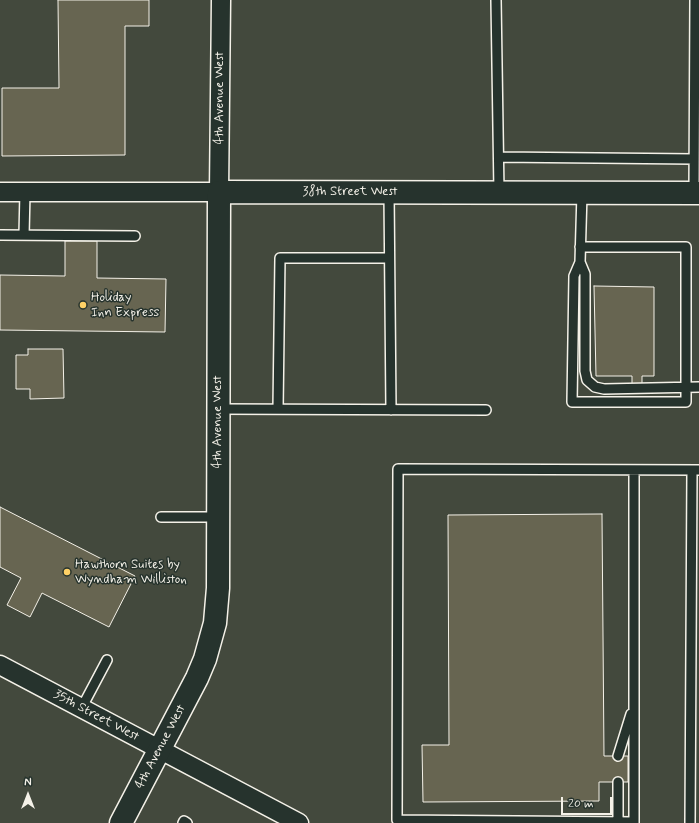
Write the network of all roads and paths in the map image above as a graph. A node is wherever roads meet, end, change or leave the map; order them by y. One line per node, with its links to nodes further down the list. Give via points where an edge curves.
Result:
1 (221, 0): 8 (street, 4th Avenue West)
2 (496, 0): 4 (lane)
3 (695, 0): 5 (lane)
4 (499, 157): 5 (lane); 9 (lane)
5 (694, 159): 12 (lane)
6 (0, 192): 7 (street, 38th Street West)
7 (25, 192): 8 (street, 38th Street West); 14 (lane)
8 (219, 192): 10 (street, 38th Street West); 21 (street, 4th Avenue West)
9 (500, 192): 10 (street, 38th Street West); 11 (street, 38th Street West)
10 (389, 193): 17 (lane)
11 (582, 193): 12 (street, 38th Street West); 16 (lane)
12 (697, 193)
13 (0, 235): 14 (lane)
14 (24, 235): 15 (lane)
15 (135, 236)
16 (580, 247): 18 (lane); 19 (lane, via 686,247)
17 (389, 258): 22 (lane, via 280,258); 23 (lane)
18 (580, 262): 19 (lane, via 585,274 587,380 595,387 604,389); 19 (lane, via 574,276 572,402 686,402)
19 (687, 387): 20 (lane)
20 (699, 387)
21 (218, 409): 22 (lane); 28 (street, 4th Avenue West)
22 (278, 409): 23 (lane)
23 (391, 410): 24 (lane)
24 (486, 410)
25 (634, 470): 26 (lane); 31 (lane); 37 (lane, via 398,469 397,820)
26 (695, 470): 43 (lane)
27 (160, 517): 28 (lane)
28 (218, 517): 33 (street, 4th Avenue West, via 217,600 211,640 197,678)
29 (107, 660): 32 (lane)
30 (0, 665): 32 (street, 35th Street West)
31 (634, 705): 34 (lane); 38 (lane)
32 (81, 709): 33 (street, 35th Street West)
33 (160, 749): 39 (street, 4th Avenue West); 42 (street, 35th Street West)
34 (618, 756)
35 (618, 782): 36 (lane)
36 (618, 821): 37 (lane); 38 (lane)
37 (438, 822)
38 (634, 822)
39 (121, 823)
40 (183, 823): 41 (lane)
41 (187, 823)
42 (299, 823)
43 (690, 823)

